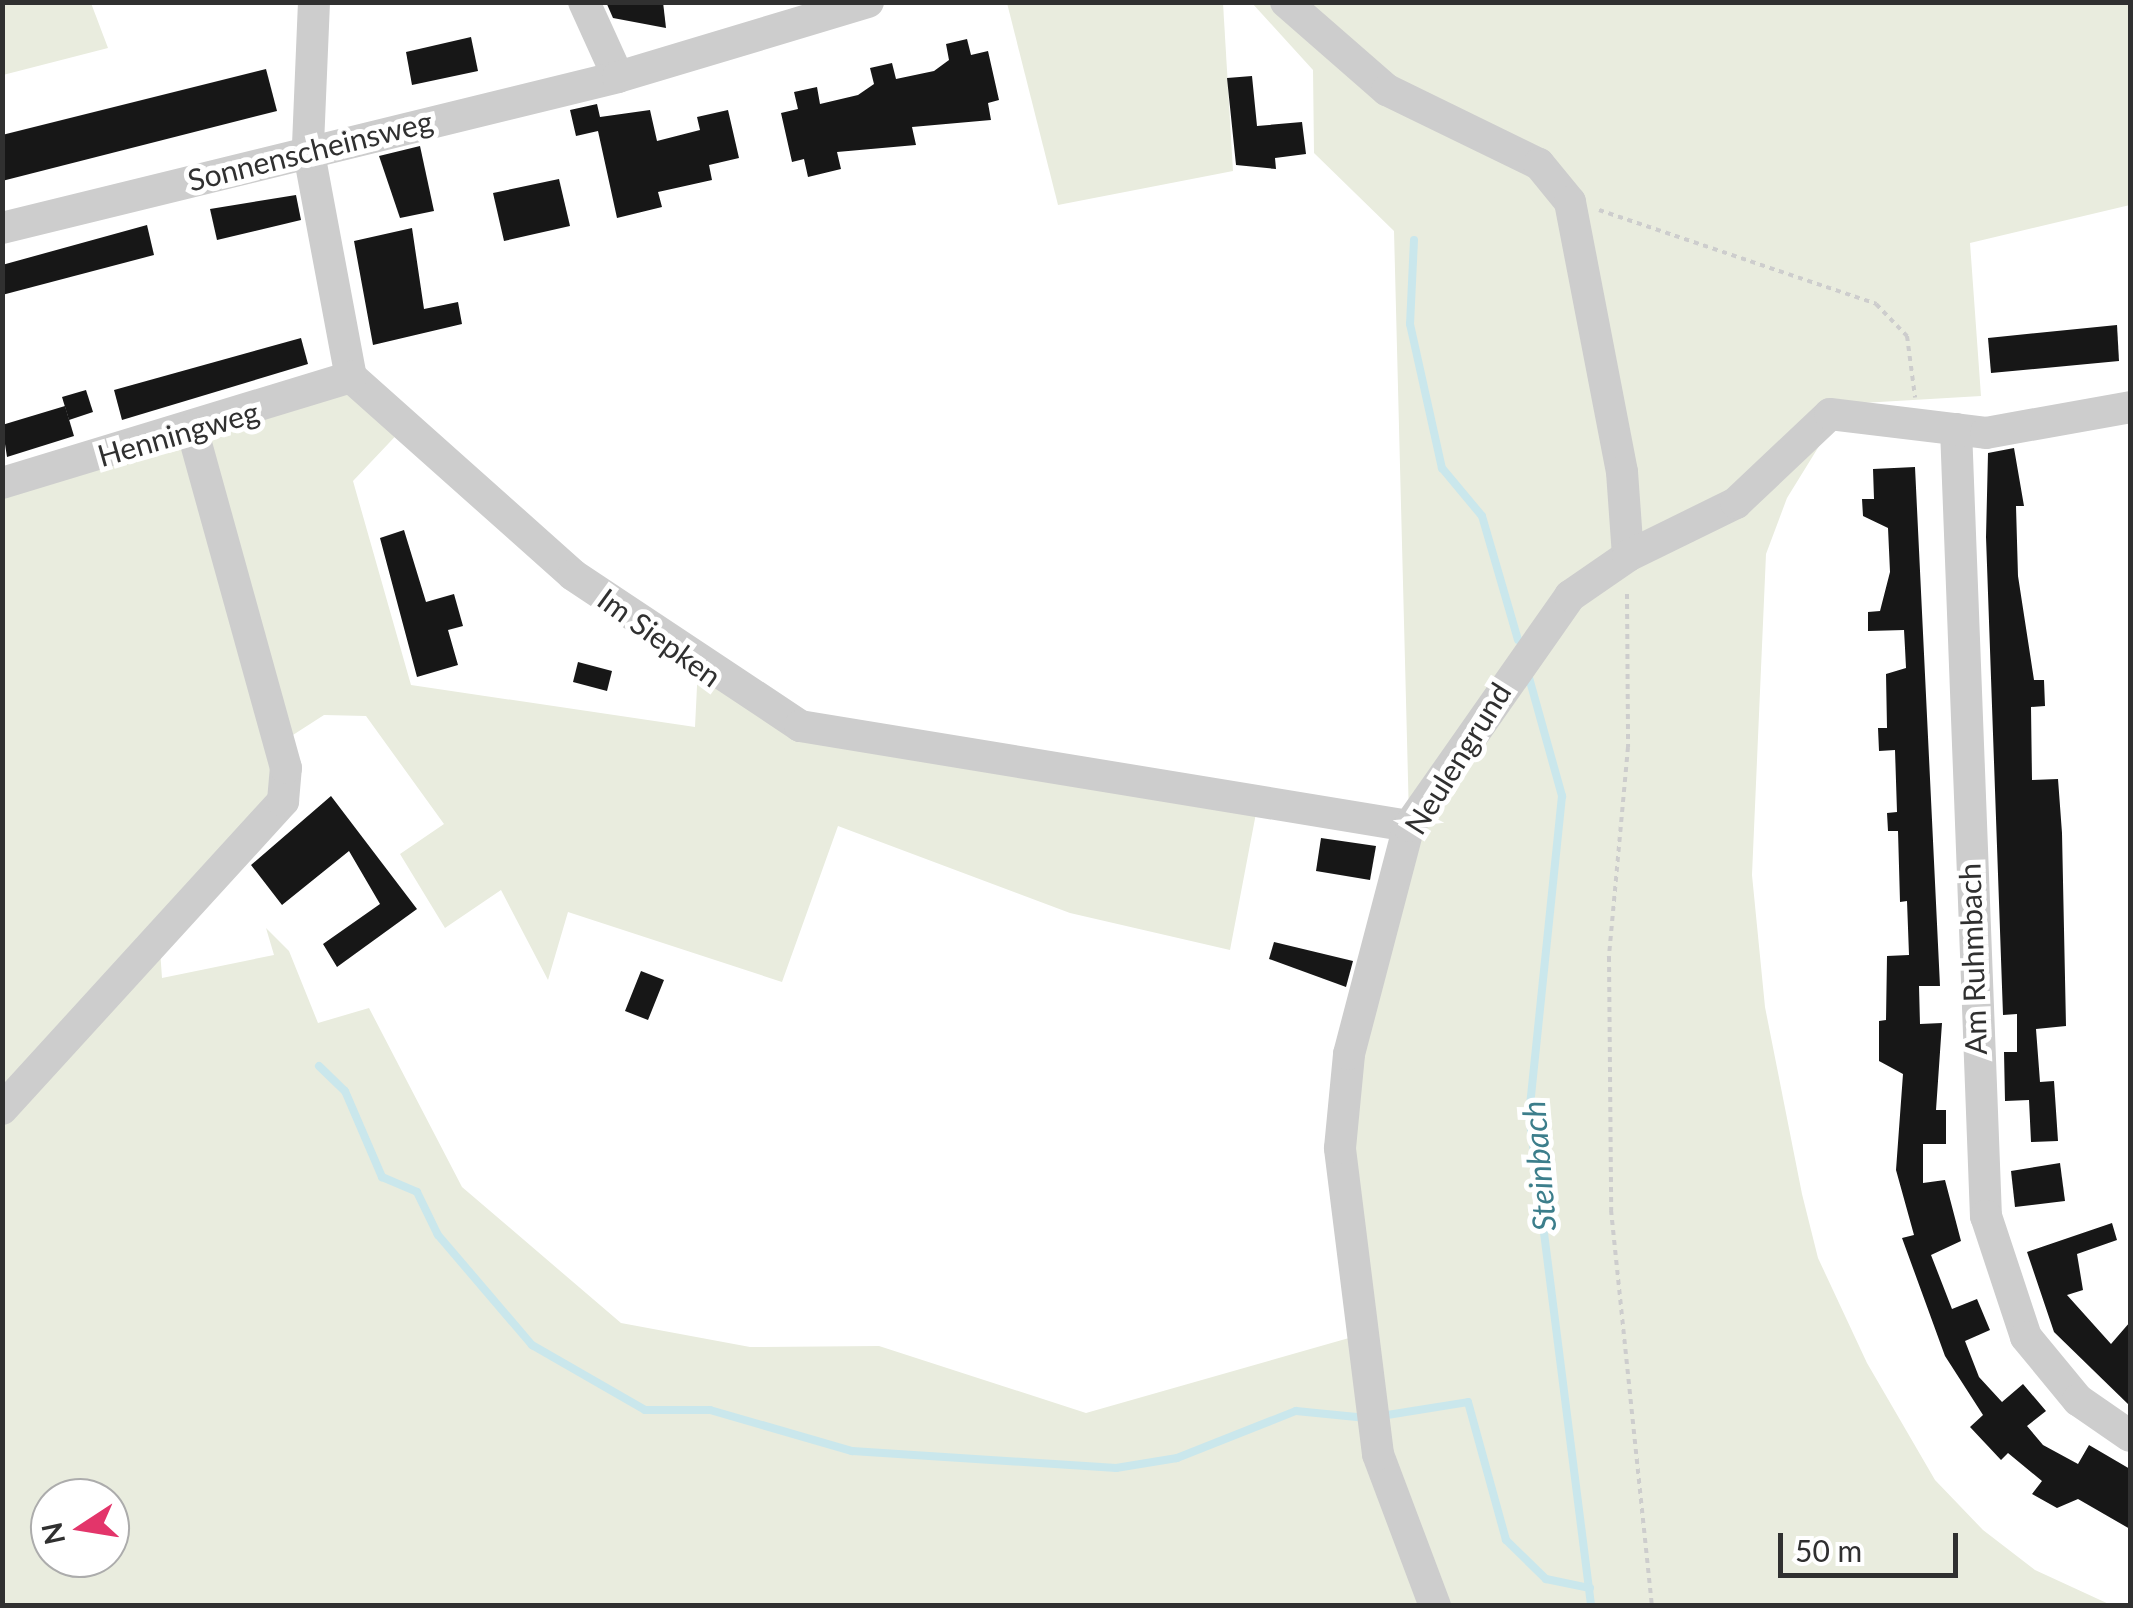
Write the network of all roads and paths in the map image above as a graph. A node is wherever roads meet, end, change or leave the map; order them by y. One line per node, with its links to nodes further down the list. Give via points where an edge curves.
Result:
1 (314, 2): 6 (street)
2 (584, 2): 5 (street)
3 (868, 2): 5 (street, Sonnenscheinsweg)
4 (1286, 2): 7 (street, via 1387,90 1538,164)
5 (618, 78): 6 (street, Sonnenscheinsweg)
6 (308, 148): 8 (street, Sonnenscheinsweg); 9 (street)
7 (1570, 202): 11 (path, via 1876,304 1907,336 1915,360); 15 (street, via 1622,472)
8 (2, 228)
9 (351, 377): 12 (street, Henningweg); 16 (street, Im Siepken, via 573,575 800,726)
10 (2130, 407): 13 (street, Neulengrund, via 1986,433)
11 (1911, 422): 13 (street, Neulengrund); 15 (street, Neulengrund, via 1830,414 1736,503)
12 (192, 429): 14 (street, Henningweg); 17 (street, via 286,768 283,801)
13 (1956, 429): 18 (street, Am Ruhmbach, via 1986,1216 2036,1352 2078,1400)
14 (2, 482)
15 (1628, 556): 16 (street, Neulengrund, via 1549,619); 20 (path, via 1628,747 1609,956 1611,1210)
16 (1410, 826): 19 (street, Neulengrund, via 1349,1054 1340,1148 1376,1437)
17 (2, 1109)
18 (2130, 1436)
19 (1435, 1606)
20 (1652, 1606)

